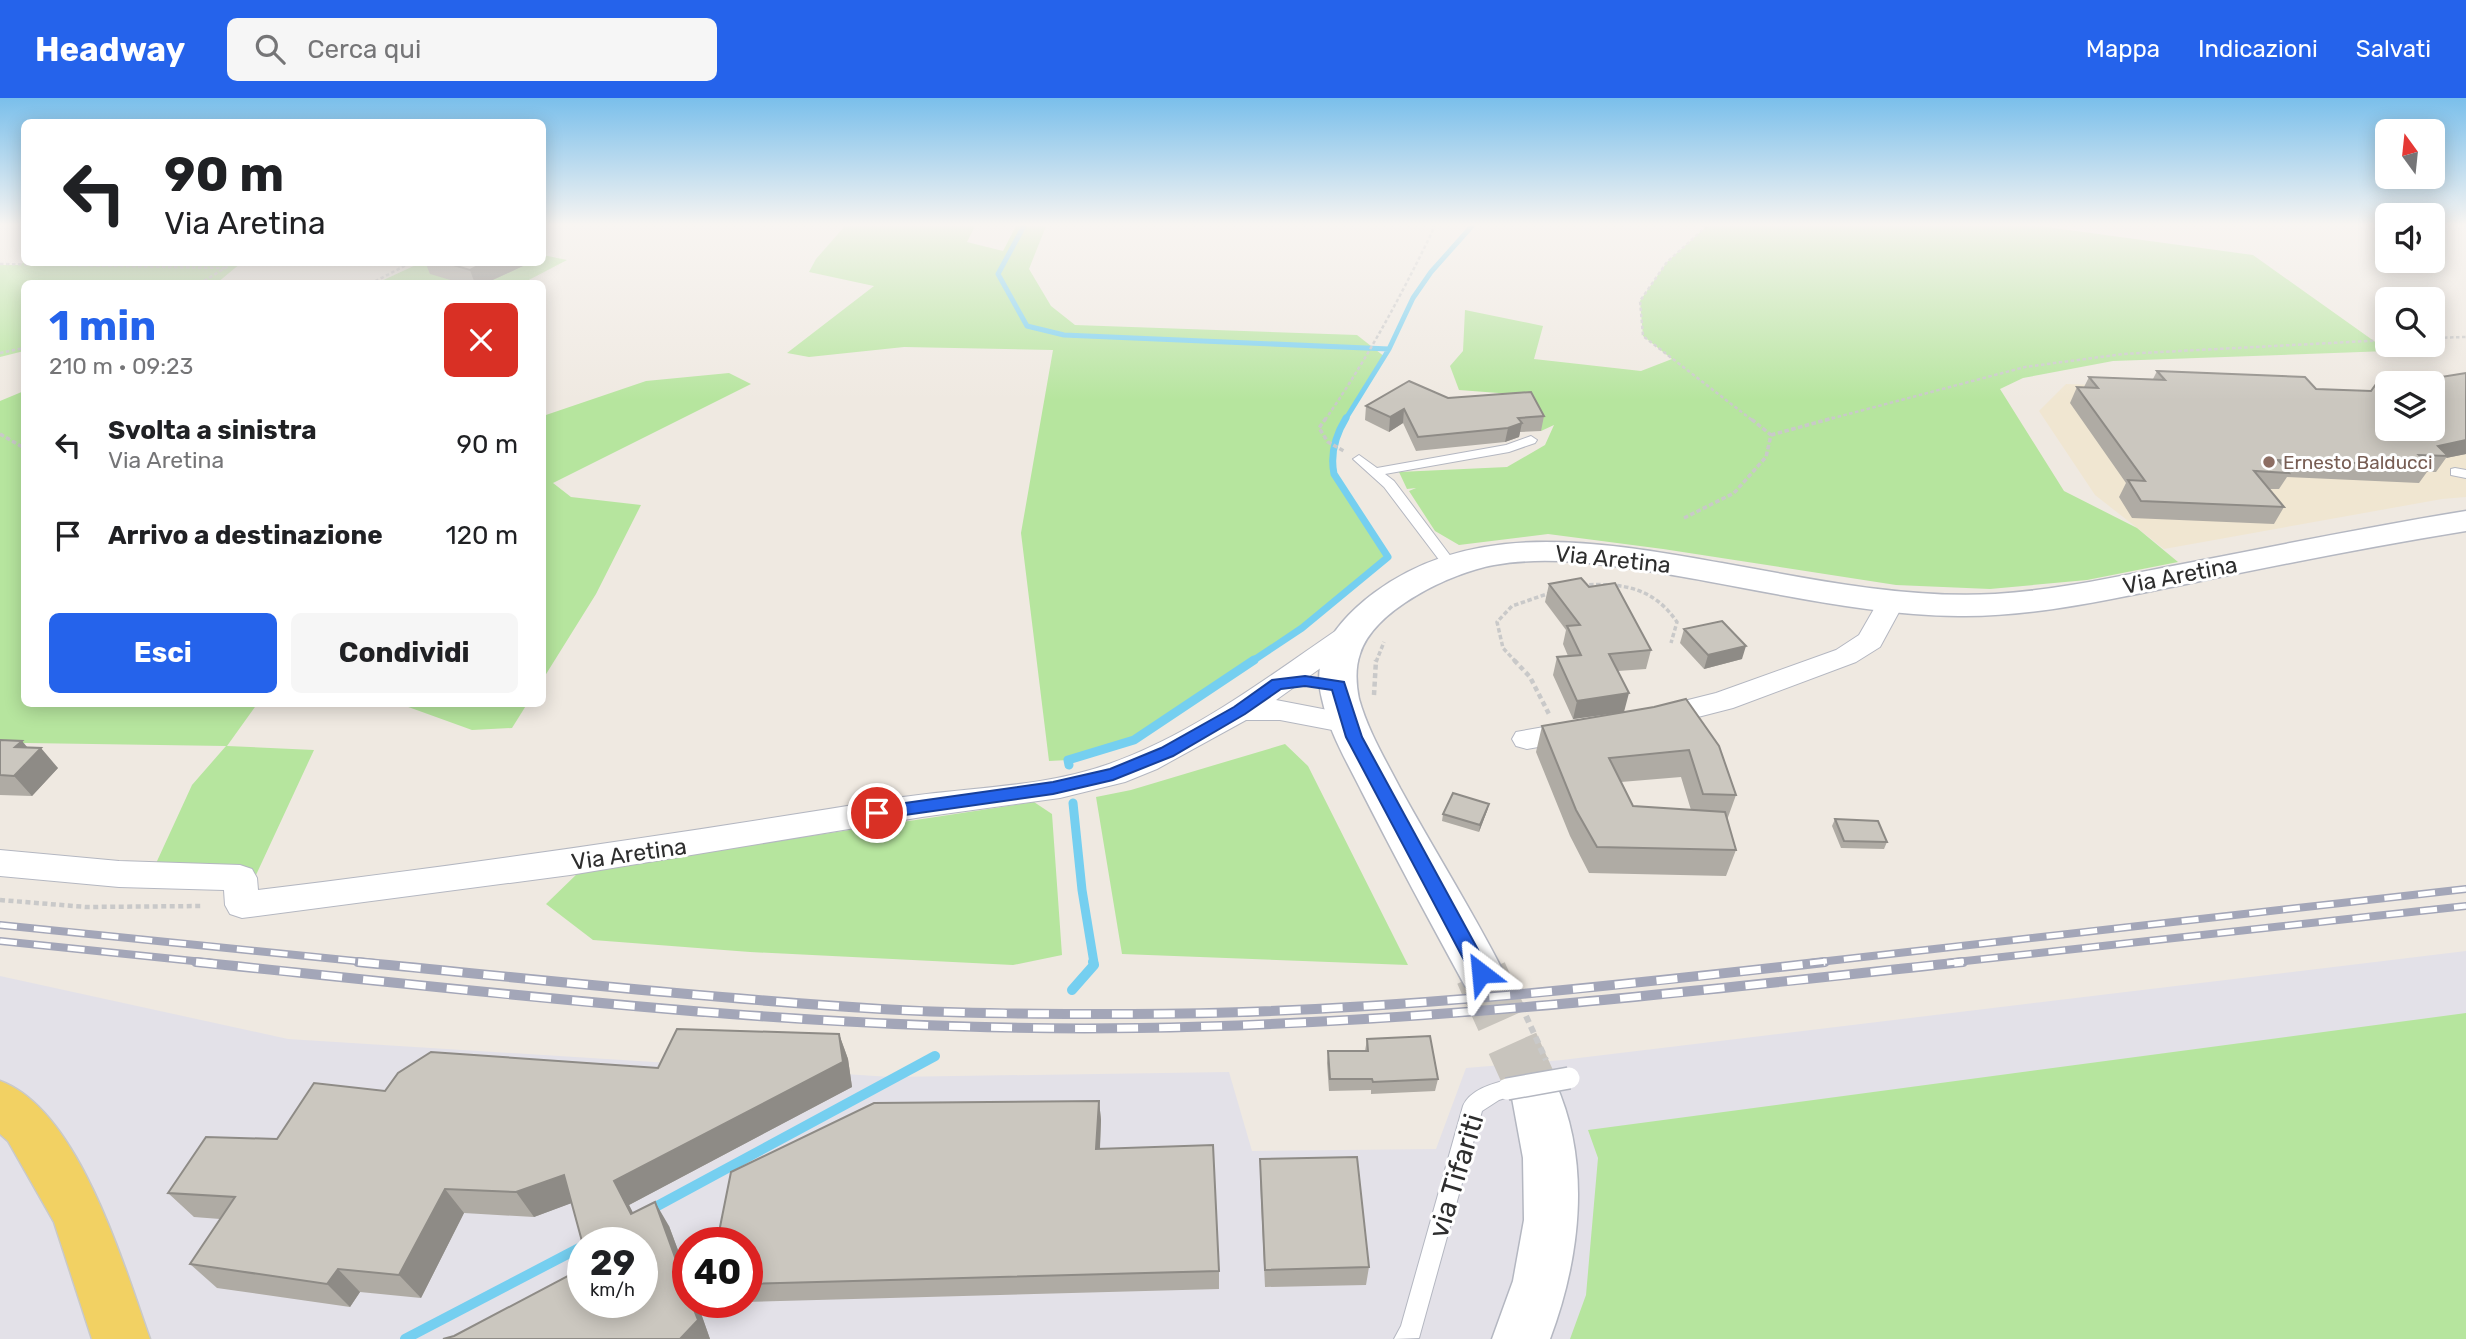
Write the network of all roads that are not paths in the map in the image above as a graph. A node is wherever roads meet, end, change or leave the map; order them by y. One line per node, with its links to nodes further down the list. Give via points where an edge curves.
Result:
1 (1531, 440): 3 (lane)
2 (1359, 459): 3 (lane)
3 (1376, 472): 5 (lane)
4 (2466, 521): 6 (street, Via Aretina, via 2050,599 1970,605)
5 (1451, 566): 6 (street, Via Aretina, via 1522,552 1593,552); 7 (street, Via Aretina, via 1399,590)
6 (1892, 601): 11 (street, via 1870,641 1846,656 1723,701)
7 (1371, 633): 8 (street, Via Aretina); 9 (street, Via Aretina, via 1341,654)
8 (1277, 684): 9 (street, via 1305,681); 10 (street, Via Aretina)
9 (1354, 705): 10 (street, Via Aretina); 13 (street)
10 (1240, 710): 12 (street, Via Aretina, via 1167,752 1113,774 1053,788 931,804 718,842 242,905 240,878 119,874)
11 (1527, 739)
12 (0, 863)
13 (1481, 973)
14 (1538, 1088): 17 (lane, via Tifariti, via 1493,1093 1473,1106); 18 (street, via 1549,1151 1551,1205 1545,1260)
15 (0, 1103): 16 (main road, via 26,1125 78,1212)
16 (121, 1339)
17 (1406, 1339)
18 (1521, 1339)

